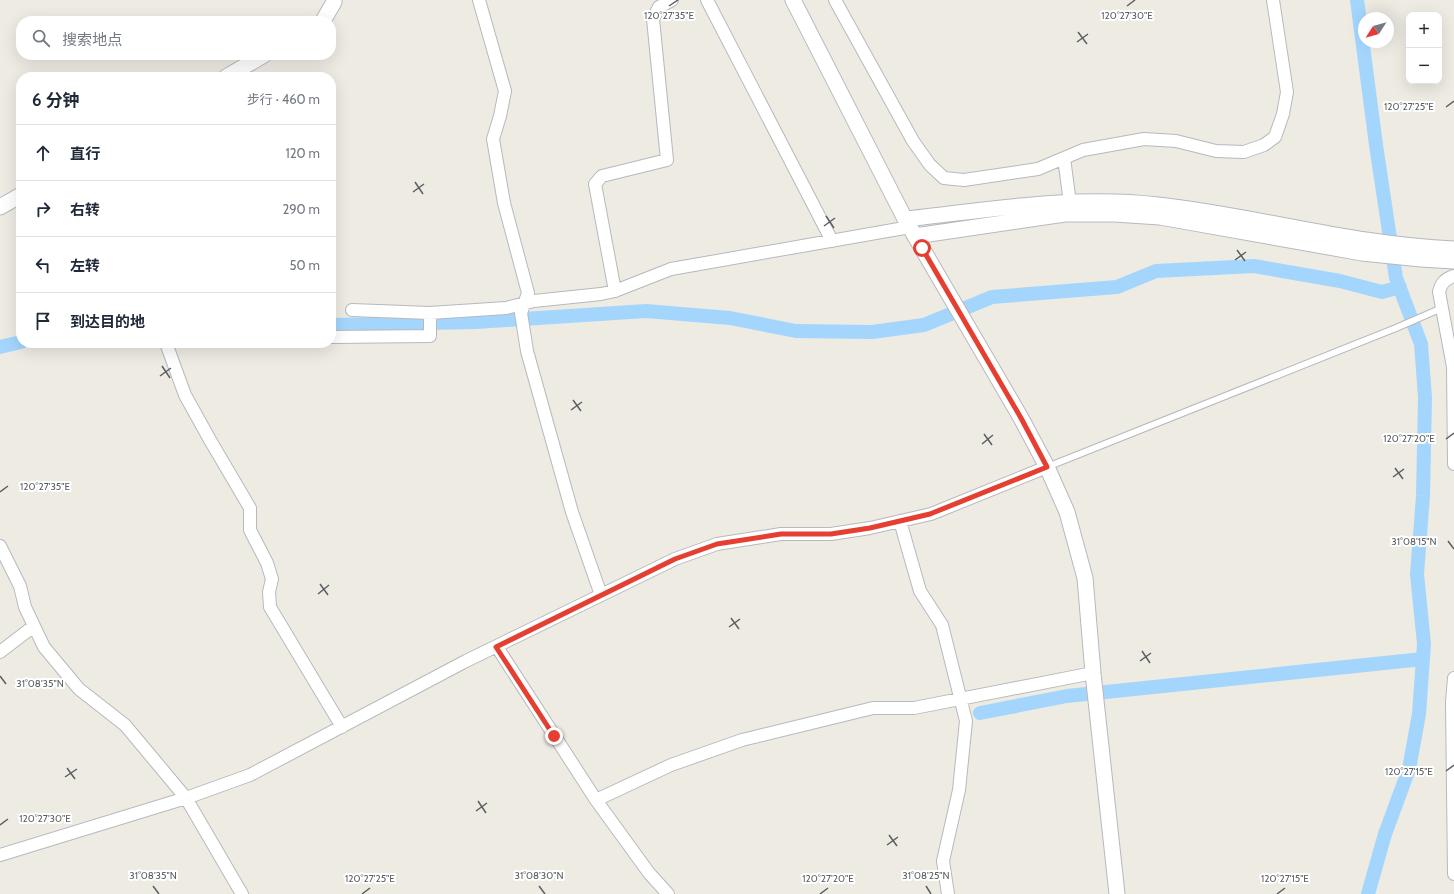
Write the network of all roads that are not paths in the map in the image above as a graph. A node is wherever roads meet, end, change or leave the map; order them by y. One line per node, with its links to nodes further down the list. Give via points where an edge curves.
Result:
1 (334, 0): 8 (street)
2 (479, 0): 23 (street, via 505,91 493,139 504,203 528,293)
3 (672, 0): 22 (street, via 660,6 653,19 667,160 602,176 595,184)
4 (707, 0): 16 (street)
5 (792, 0): 15 (street)
6 (835, 0): 11 (street, via 913,141 930,165 944,178 964,180 1038,169)
7 (1273, 0): 11 (street, via 1287,92 1284,114 1275,136 1264,145 1244,152 1216,151 1176,141 1144,139 1083,150)
8 (326, 16)
9 (255, 60): 10 (street)
10 (235, 72)
11 (1064, 158): 13 (street)
12 (16, 198): 14 (street)
13 (1070, 203): 15 (street, via 1034,204); 17 (street, via 1115,202 1209,212)
14 (0, 207)
15 (910, 228): 16 (street); 17 (street, via 1065,214 1114,214 1160,217); 30 (street)
16 (832, 241): 22 (street, via 671,269)
17 (1361, 246): 19 (street)
18 (1454, 249): 19 (street)
19 (1422, 253): 20 (street)
20 (1454, 261)
21 (1454, 276): 24 (street, via 1447,278 1441,285)
22 (615, 291): 23 (street)
23 (523, 308): 26 (street); 33 (street, via 527,351 572,512)
24 (1438, 309): 29 (street, via 1453,368); 30 (lane)
25 (352, 310): 26 (street)
26 (430, 314): 27 (street, via 430,336)
27 (336, 337)
28 (168, 348): 40 (street, via 185,395 250,508 250,530 267,562 272,579 269,592 270,607)
29 (1454, 464)
30 (1047, 467): 31 (street, via 930,514); 37 (street, via 1067,512 1085,578)
31 (900, 521): 33 (street, via 831,534 781,534 717,544 675,559); 39 (street, via 920,591 942,625)
32 (0, 546): 34 (street, via 20,586 25,607)
33 (601, 595): 35 (street)
34 (34, 626): 36 (street); 41 (street, via 44,647 79,690 125,726)
35 (496, 647): 40 (street); 42 (street)
36 (0, 652)
37 (1093, 673): 39 (street); 48 (street)
38 (1454, 678): 44 (street)
39 (961, 698): 42 (street, via 914,708 873,708 742,740 671,765); 47 (street, via 966,721 960,790 943,861)
40 (342, 727): 41 (street, via 250,775)
41 (186, 798): 43 (street); 45 (street)
42 (596, 800): 46 (street, via 649,874)
43 (0, 855)
44 (1454, 874)
45 (242, 894)
46 (668, 894)
47 (948, 894)
48 (1117, 894)

